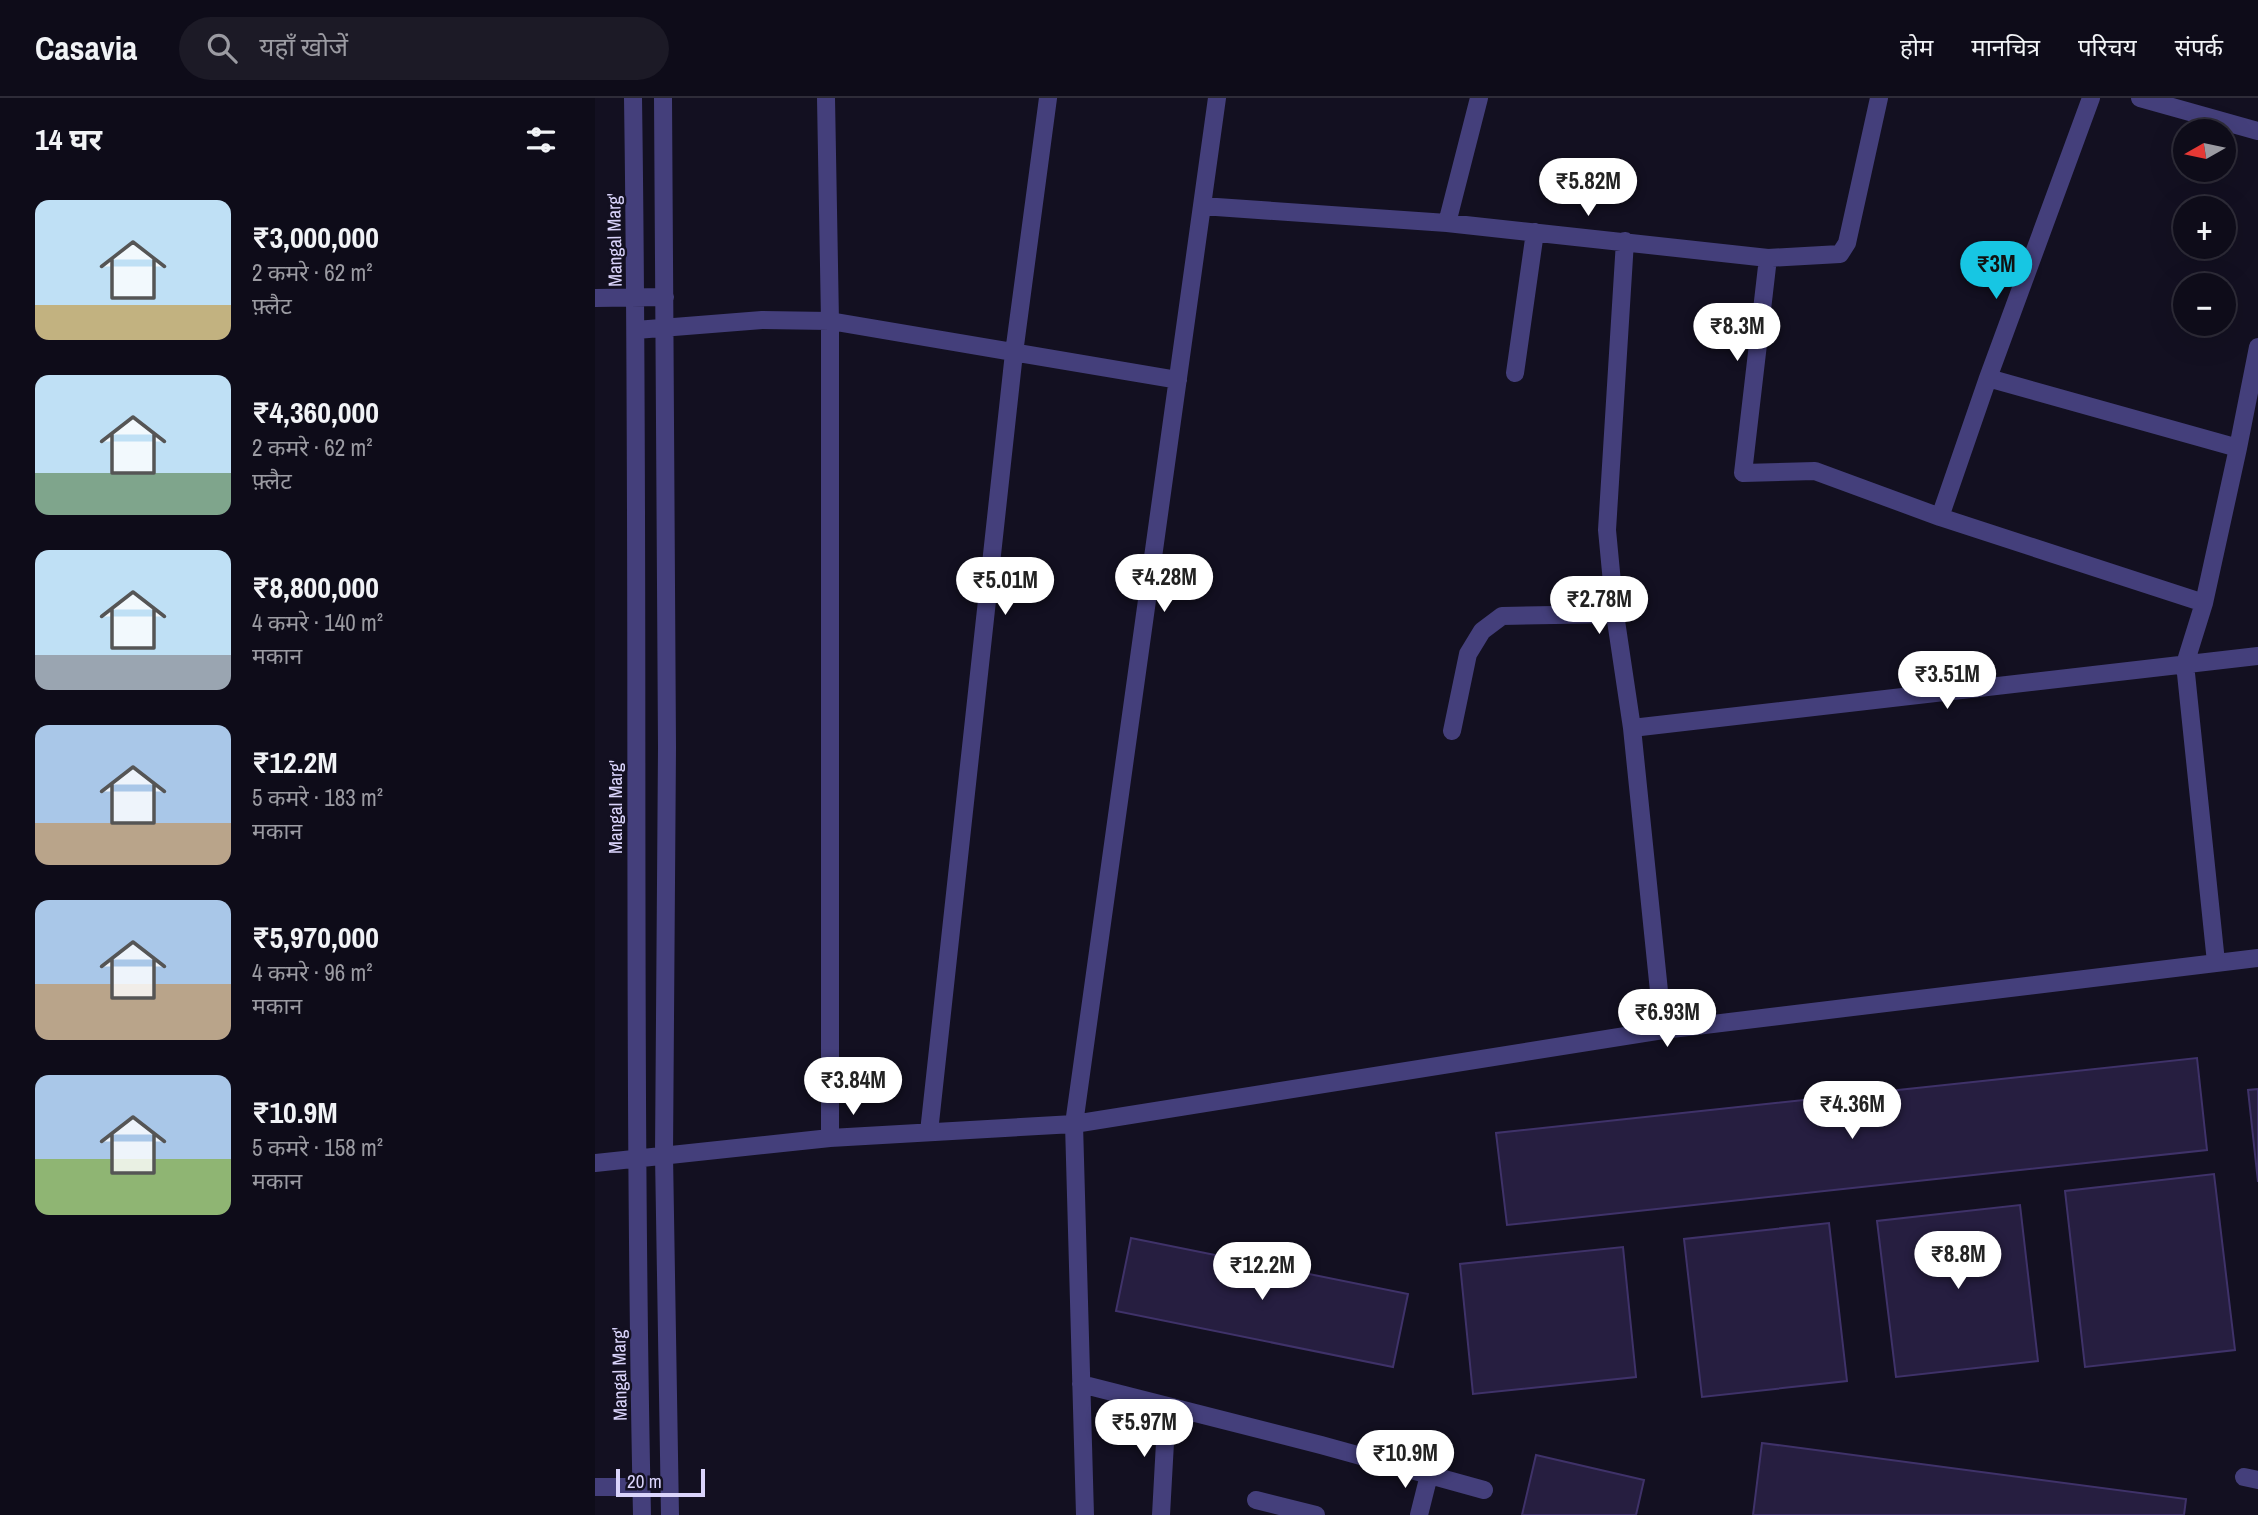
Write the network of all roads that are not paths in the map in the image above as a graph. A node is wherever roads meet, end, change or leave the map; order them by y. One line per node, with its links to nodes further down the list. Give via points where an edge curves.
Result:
1 (633, 98): 18 (street, Mangal Marg')
2 (663, 98): 16 (street)
3 (826, 98): 19 (street)
4 (1048, 98): 23 (street)
5 (1217, 98): 11 (street)
6 (1479, 98): 12 (street)
7 (2091, 98): 25 (street)
8 (2140, 98): 10 (street)
9 (1877, 99): 15 (street, via 1847,243 1840,254)
10 (2258, 131)
11 (1202, 206): 12 (street); 26 (street)
12 (1447, 223): 13 (street)
13 (1535, 232): 14 (street); 24 (street)
14 (1625, 241): 15 (street); 30 (street, via 1607,530)
15 (1768, 258): 28 (street, via 1743,473 1815,471)
16 (665, 297): 18 (street); 20 (street)
17 (595, 298): 18 (street)
18 (636, 298): 21 (street, Mangal Marg')
19 (830, 321): 20 (street, via 762,320); 23 (street); 40 (street)
20 (665, 328): 21 (street); 41 (street)
21 (636, 331): 42 (street, Mangal Marg')
22 (2258, 347): 27 (street)
23 (1014, 353): 26 (street); 39 (street)
24 (1515, 373)
25 (1988, 378): 27 (street); 28 (street)
26 (1178, 380): 38 (street)
27 (2238, 448): 29 (street)
28 (1940, 517): 29 (street)
29 (2204, 603): 32 (street)
30 (1615, 614): 33 (street); 34 (street, via 1502,616 1482,631 1468,654)
31 (2258, 656): 32 (street)
32 (2185, 664): 33 (street); 36 (street)
33 (1632, 728): 37 (street)
34 (1452, 732)
35 (2258, 958): 36 (street)
36 (2216, 962): 37 (street)
37 (1663, 1030): 38 (street)
38 (1074, 1124): 39 (street); 44 (street)
39 (929, 1132): 40 (street)
40 (830, 1138): 41 (street)
41 (664, 1155): 42 (street); 52 (street)
42 (636, 1158): 43 (street); 47 (street, Mangal Marg')
43 (595, 1163)
44 (1081, 1384): 45 (street); 53 (street)
45 (1167, 1406): 46 (street); 54 (street)
46 (1429, 1475): 49 (street); 56 (street)
47 (642, 1487): 48 (street); 51 (street, Mangal Marg')
48 (595, 1488)
49 (1485, 1490)
50 (1256, 1500): 55 (street)
51 (642, 1515)
52 (670, 1515)
53 (1085, 1515)
54 (1161, 1515)
55 (1317, 1515)
56 (1419, 1515)

